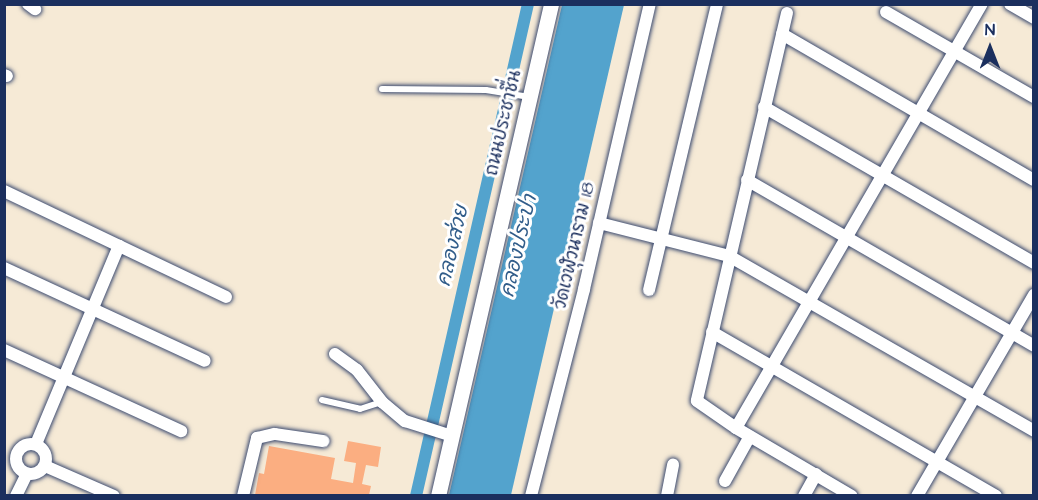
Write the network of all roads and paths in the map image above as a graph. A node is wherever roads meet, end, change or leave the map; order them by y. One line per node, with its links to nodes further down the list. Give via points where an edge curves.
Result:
1 (551, 4): 13 (street, ถนนประชาชื่น)
2 (650, 4): 20 (street, วัดเวฬุวนาราม 18)
3 (717, 4): 21 (street)
4 (982, 4): 10 (street)
5 (1010, 4): 8 (street)
6 (886, 12): 10 (street)
7 (787, 13): 9 (street)
8 (1034, 18)
9 (782, 34): 14 (street); 15 (street)
10 (956, 52): 12 (street); 15 (street)
11 (382, 89): 13 (lane, via 486,90)
12 (1034, 97)
13 (529, 98): 46 (street, ถนนประชาชื่น)
14 (764, 107): 16 (street); 17 (street)
15 (918, 114): 16 (street); 18 (street)
16 (883, 175): 22 (street); 25 (street)
17 (747, 180): 22 (street); 24 (street)
18 (1034, 180)
19 (4, 191): 23 (street)
20 (599, 223): 21 (street); 60 (street, วัดเวฬุวนาราม 18)
21 (662, 238): 24 (street); 27 (street)
22 (846, 238): 30 (street); 33 (street)
23 (119, 246): 29 (street); 31 (street)
24 (729, 256): 30 (street); 32 (street)
25 (1034, 262)
26 (4, 268): 31 (street)
27 (649, 290)
28 (1034, 296): 33 (street)
29 (226, 297)
30 (810, 301): 38 (street); 40 (street)
31 (94, 309): 37 (street); 39 (street)
32 (712, 332): 38 (street); 43 (street, via 698,400)
33 (1011, 334): 34 (street); 40 (street)
34 (1034, 346)
35 (5, 350): 39 (street)
36 (335, 354): 42 (street, via 357,370)
37 (205, 361)
38 (772, 366): 43 (street); 50 (street)
39 (64, 378): 44 (street); 49 (street)
40 (974, 397): 45 (street); 50 (street)
41 (322, 400): 42 (lane, via 360,409)
42 (382, 402): 46 (street, via 405,421)
43 (736, 428): 47 (street)
44 (181, 431)
45 (1034, 431)
46 (452, 436): 59 (street, ถนนประชาชื่น)
47 (750, 436): 54 (street); 55 (street)
48 (323, 441): 58 (street, via 275,434 257,438)
49 (36, 444): 52 (street, via 44,450); 53 (street, via 26,444 18,452 16,462)
50 (937, 461): 64 (street); 65 (street)
51 (674, 465): 61 (street)
52 (45, 466): 53 (street, via 37,473); 57 (street)
53 (27, 473): 56 (street)
54 (816, 474): 62 (street); 63 (street)
55 (725, 481)
56 (16, 495)
57 (114, 495)
58 (243, 495)
59 (438, 495)
60 (531, 495)
61 (667, 495)
62 (804, 495)
63 (852, 495)
64 (917, 495)
65 (996, 495)

